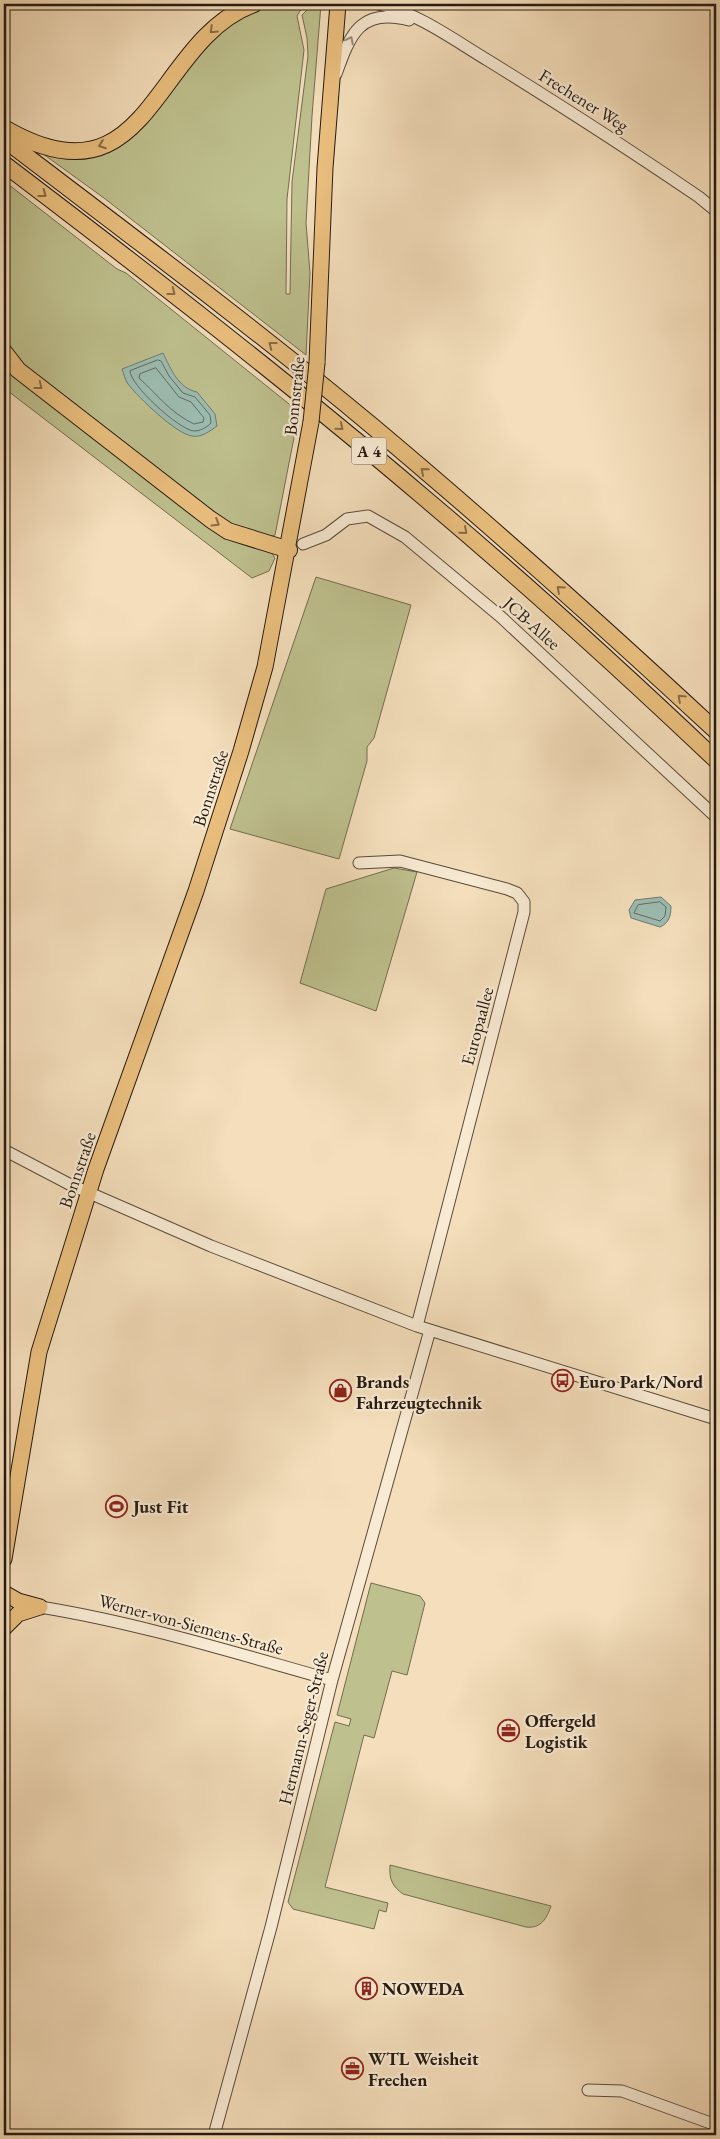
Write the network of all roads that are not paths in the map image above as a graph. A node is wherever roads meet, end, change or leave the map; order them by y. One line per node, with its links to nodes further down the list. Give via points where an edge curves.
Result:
1 (254, 4): 8 (highway, one-way to 8, via 237,12 214,30 140,120 114,140 91,149 63,151 39,147)
2 (327, 4): 5 (main road)
3 (338, 4): 5 (main road, Bonnstraße)
4 (378, 4): 6 (street, Frechener Weg)
5 (337, 24): 7 (main road, Bonnstraße)
6 (429, 25): 7 (street, Frechener Weg, one-way to 6, via 351,36 368,20 395,16); 11 (street, Frechener Weg, via 616,140)
7 (332, 86): 13 (main road, Bonnstraße, bridge, via 317,363)
8 (4, 128)
9 (4, 139): 14 (highway, A 4, one-way to 9, via 545,575 371,425 139,241)
10 (4, 164): 15 (highway, A 4, one-way to 15, via 363,446 499,562)
11 (716, 211)
12 (4, 352): 13 (highway, one-way to 13, via 18,370 210,519 228,531)
13 (296, 547): 16 (street, JCB-Allee, via 326,535 347,519 368,516 405,537 501,617); 19 (main road, Bonnstraße, via 241,752 196,891)
14 (716, 731)
15 (716, 760)
16 (716, 817)
17 (359, 864): 20 (street, Europaallee, via 400,861 507,889 517,893 524,902 522,922)
18 (4, 1150): 19 (street)
19 (89, 1192): 20 (street, via 211,1246); 23 (main road, Bonnstraße, via 38,1352)
20 (417, 1326): 21 (street)
21 (430, 1330): 22 (street); 27 (street, Hermann-Seger-Straße)
22 (716, 1419)
23 (4, 1558)
24 (4, 1593): 25 (main road, via 18,1601)
25 (40, 1606): 26 (main road, via 18,1614); 27 (street, Werner-von-Siemens-Straße, via 165,1634)
26 (4, 1628)
27 (332, 1680): 30 (street, Hermann-Seger-Straße, via 271,1927)
28 (588, 2090): 29 (street, via 622,2091)
29 (716, 2125)
30 (214, 2135)

